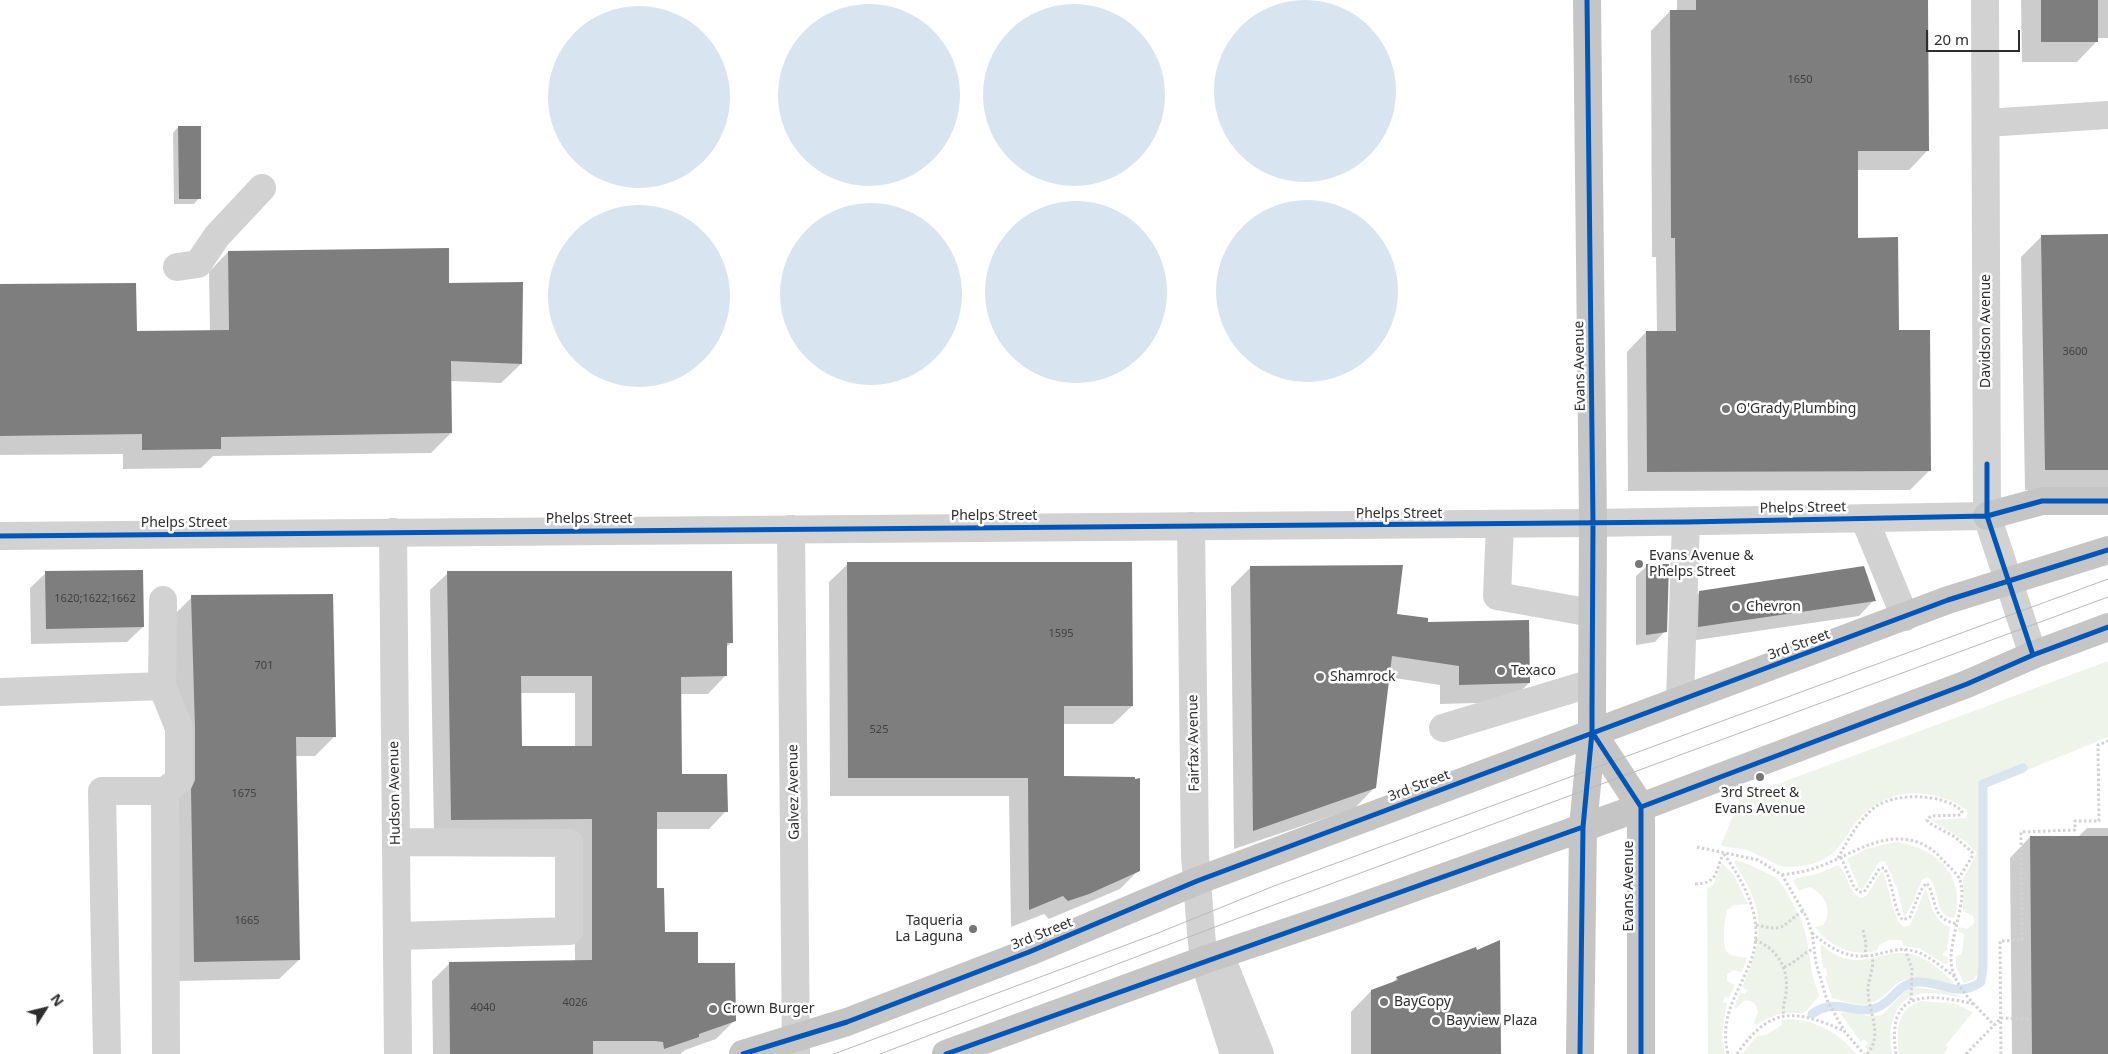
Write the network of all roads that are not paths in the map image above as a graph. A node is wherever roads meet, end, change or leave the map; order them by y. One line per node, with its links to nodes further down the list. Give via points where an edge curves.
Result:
1 (1587, 0): 11 (main road, Evans Avenue)
2 (1985, 0): 4 (street, Davidson Avenue)
3 (2108, 115): 4 (street)
4 (1986, 123): 8 (street, Davidson Avenue)
5 (262, 188): 6 (street, via 217,236 198,264)
6 (177, 267)
7 (2108, 501): 8 (main road, via 2042,501)
8 (1988, 516): 9 (street, Phelps Street); 18 (street, Davidson Avenue)
9 (1864, 518): 10 (street, Phelps Street); 21 (street)
10 (1686, 522): 11 (street, Phelps Street); 27 (street)
11 (1593, 523): 12 (street, Phelps Street); 20 (main road, Evans Avenue)
12 (1500, 524): 13 (street, Phelps Street); 20 (street, via 1497,596)
13 (1191, 526): 14 (street, Phelps Street); 34 (street, Fairfax Avenue)
14 (792, 529): 15 (street, Phelps Street); 37 (street, Galvez Avenue)
15 (393, 532): 16 (street, Phelps Street); 33 (street, Hudson Avenue)
16 (0, 536)
17 (2108, 550): 18 (main road, 3rd Street)
18 (2008, 582): 21 (main road, 3rd Street); 23 (street, Davidson Avenue)
19 (163, 600): 25 (street)
20 (1592, 613): 24 (main road, Evans Avenue)
21 (1905, 617): 27 (main road, 3rd Street)
22 (2108, 627): 23 (main road)
23 (2033, 655): 31 (main road, via 1967,684)
24 (1592, 683): 28 (street); 29 (main road, Evans Avenue)
25 (162, 686): 26 (street); 30 (street, via 179,728 179,780)
26 (0, 692)
27 (1680, 700): 29 (main road, 3rd Street)
28 (1443, 728)
29 (1592, 732): 31 (main road); 32 (main road, Evans Avenue); 34 (main road, 3rd Street)
30 (165, 791): 38 (street, via 102,791); 39 (street)
31 (1641, 807): 32 (main road); 46 (main road, Evans Avenue)
32 (1583, 827): 36 (main road); 45 (main road, Evans Avenue)
33 (396, 842): 35 (street, Hudson Avenue); 35 (street, via 569,843 569,931)
34 (1196, 881): 36 (street, Fairfax Avenue); 37 (main road, 3rd Street)
35 (397, 936): 40 (street, Hudson Avenue)
36 (1212, 958): 42 (main road); 43 (street); 44 (street)
37 (795, 1046): 41 (main road, 3rd Street)
38 (107, 1054)
39 (166, 1054)
40 (398, 1054)
41 (742, 1054)
42 (946, 1054)
43 (1234, 1054)
44 (1260, 1054)
45 (1580, 1054)
46 (1641, 1054)

